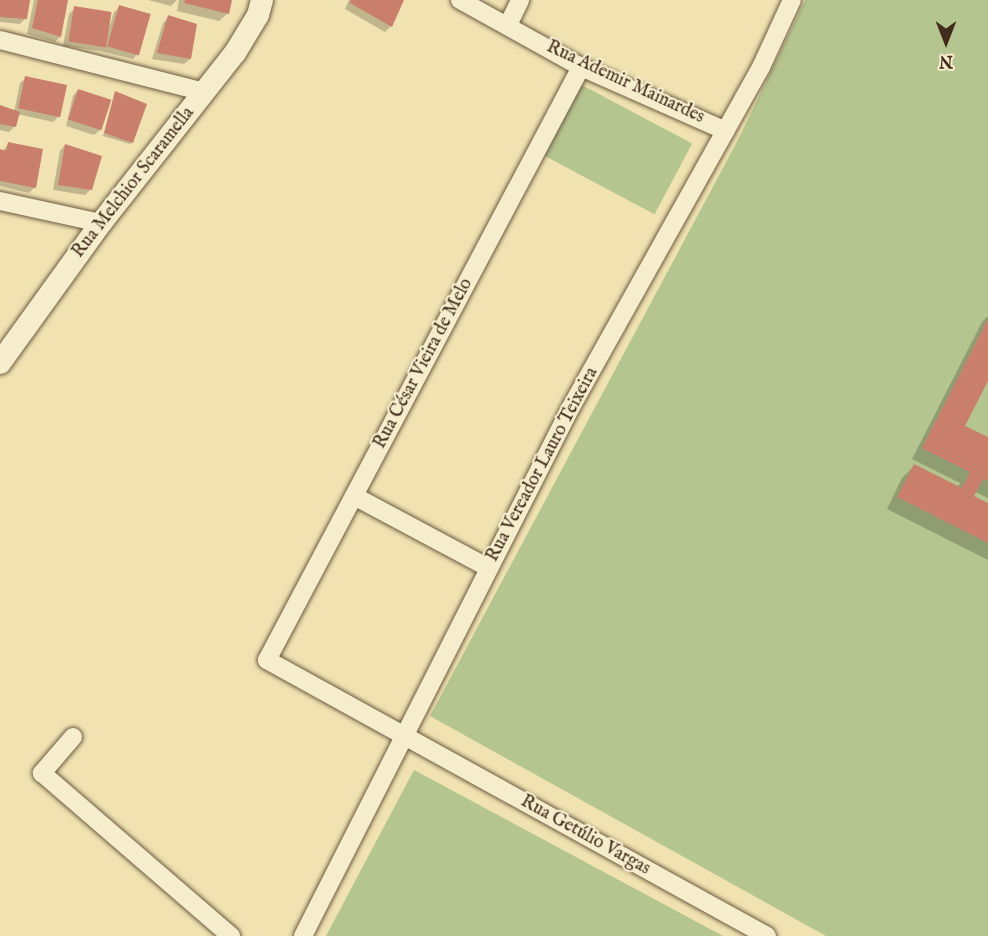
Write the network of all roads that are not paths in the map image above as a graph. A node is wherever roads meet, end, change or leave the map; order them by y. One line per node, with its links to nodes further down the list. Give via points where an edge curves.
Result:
1 (262, 0): 8 (street, Rua Melchior Scaramella, via 258,15 235,53)
2 (460, 0): 5 (street, Rua Ademir Mainardes)
3 (520, 0): 5 (street)
4 (792, 0): 9 (street, Rua Vereador Lauro Teixeira)
5 (508, 25): 7 (street, Rua Ademir Mainardes)
6 (0, 40): 8 (street)
7 (581, 67): 9 (street, Rua Ademir Mainardes); 13 (street, Rua César Vieira de Melo)
8 (204, 92): 11 (street, Rua Melchior Scaramella)
9 (726, 131): 14 (street, Rua Vereador Lauro Teixeira, via 571,407)
10 (0, 201): 11 (street)
11 (101, 223): 12 (street, Rua Melchior Scaramella)
12 (0, 363)
13 (354, 496): 14 (street); 15 (street, Rua César Vieira de Melo)
14 (489, 568): 16 (street, Rua Vereador Lauro Teixeira)
15 (267, 660): 16 (street, Rua Getúlio Vargas)
16 (404, 734): 19 (street, Rua Vereador Lauro Teixeira); 20 (street, Rua Getúlio Vargas)
17 (74, 736): 18 (street, via 42,773)
18 (231, 936)
19 (303, 936)
20 (767, 936)

